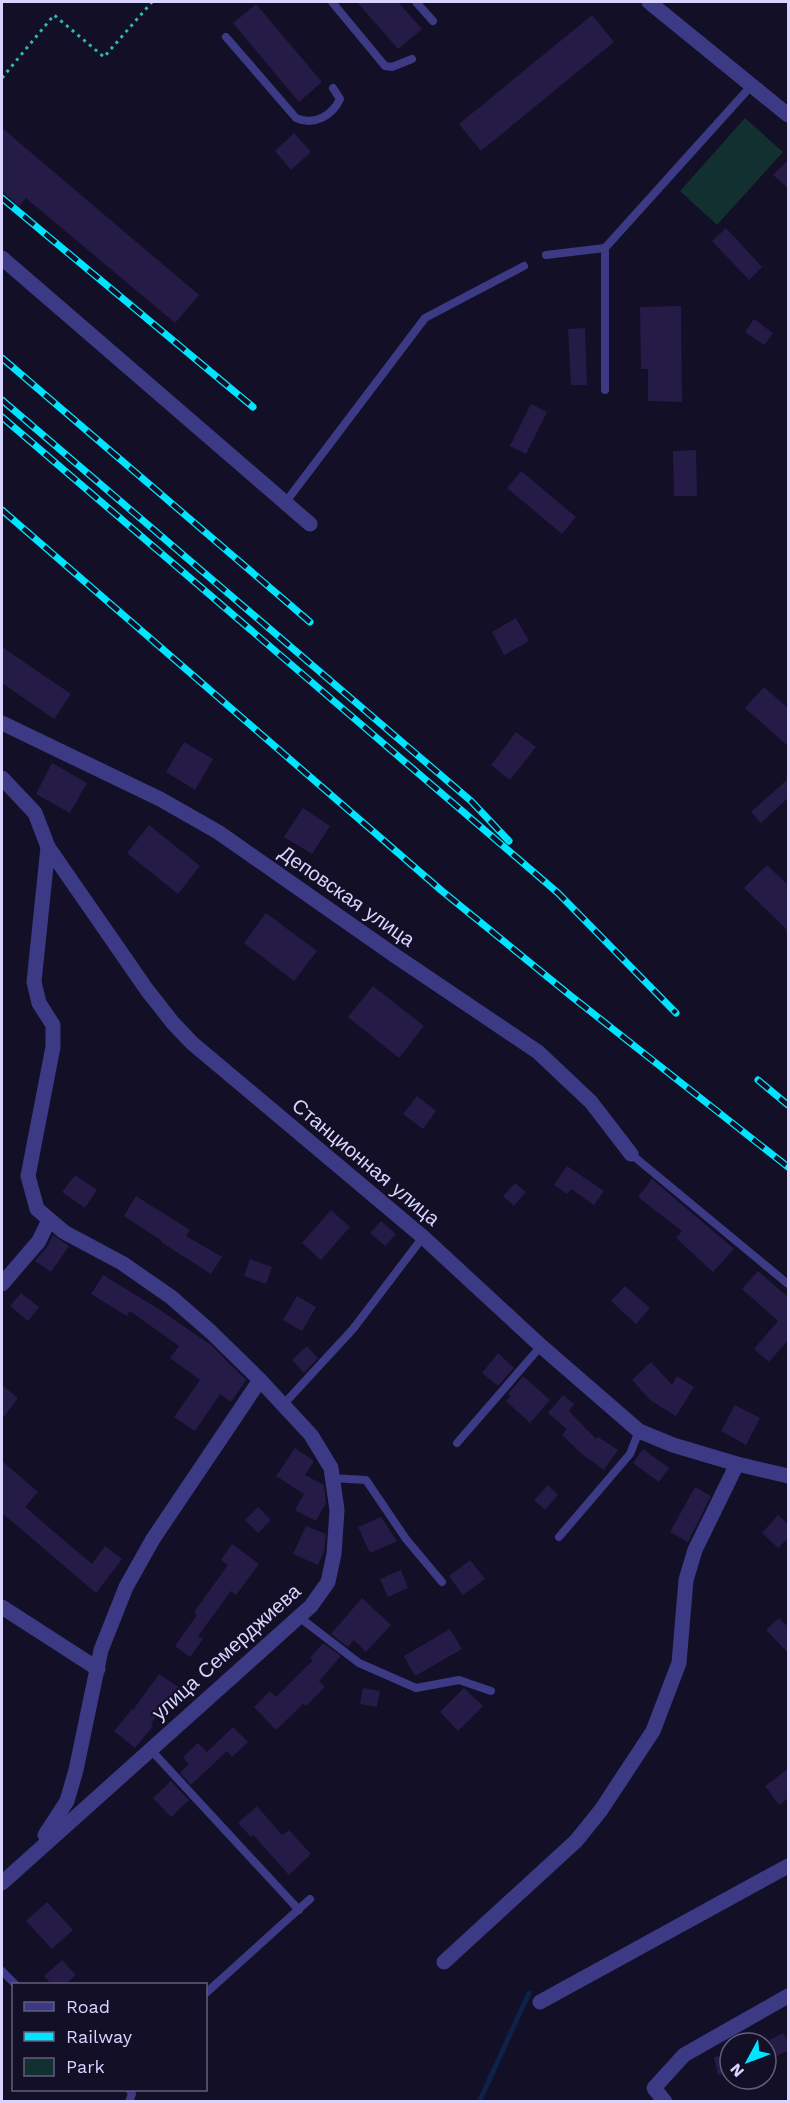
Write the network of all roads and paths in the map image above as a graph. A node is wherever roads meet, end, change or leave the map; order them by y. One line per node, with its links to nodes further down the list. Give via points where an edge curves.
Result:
1 (152, 2): 8 (path, via 104,57 54,15)
2 (332, 2): 7 (lane, via 385,66)
3 (417, 2): 5 (lane)
4 (650, 2): 9 (street)
5 (433, 21)
6 (226, 37): 10 (lane, via 296,118 305,122 327,116 340,99)
7 (411, 59)
8 (2, 78)
9 (752, 85): 11 (street); 12 (lane)
10 (333, 88)
11 (789, 115)
12 (605, 248): 13 (lane); 16 (lane)
13 (546, 255)
14 (2, 258): 17 (street)
15 (524, 267): 17 (lane, via 425,318)
16 (605, 390)
17 (285, 503): 18 (street)
18 (310, 524)
19 (2, 723): 22 (street, Деповская улица, via 160,799 218,832 538,1052 591,1102)
20 (2, 778): 21 (street, Станционная улица, via 35,813)
21 (48, 847): 23 (street, улица Семерджиева, via 34,982 39,1003 52,1025 53,1047 28,1176 37,1209); 24 (street, Станционная улица, via 147,990 192,1043)
22 (631, 1154): 26 (lane)
23 (48, 1220): 25 (street, via 39,1241); 28 (street, улица Семерджиева, via 171,1297)
24 (423, 1237): 27 (street, Станционная улица); 29 (lane, via 353,1329)
25 (2, 1284)
26 (789, 1284)
27 (541, 1346): 30 (street, Станционная улица); 31 (lane)
28 (260, 1380): 29 (street, улица Семерджиева); 39 (street, via 153,1539 126,1587 101,1650)
29 (282, 1406): 34 (street, улица Семерджиева, via 310,1435 331,1468)
30 (639, 1431): 32 (street, Станционная улица); 35 (lane, via 630,1454)
31 (457, 1443)
32 (737, 1464): 33 (street, Станционная улица); 47 (street, via 694,1550 686,1580 679,1663 653,1731 576,1841)
33 (789, 1476)
34 (332, 1478): 36 (lane, via 366,1480 406,1539); 38 (street, улица Семерджиева, via 337,1510 328,1581)
35 (559, 1537)
36 (442, 1582)
37 (2, 1607): 39 (street)
38 (298, 1617): 40 (lane, via 359,1663 416,1688 459,1680); 41 (street, улица Семерджиева)
39 (98, 1669): 43 (street, via 67,1801 52,1827)
40 (491, 1691)
41 (150, 1749): 43 (street, улица Семерджиева); 46 (lane)
42 (789, 1866): 52 (street)
43 (18, 1868): 44 (street, улица Семерджиева)
44 (2, 1882)
45 (310, 1899): 46 (lane)
46 (298, 1910): 50 (lane)
47 (444, 1962)
48 (2, 1971): 49 (lane)
49 (14, 1983)
50 (207, 1992)
51 (789, 1996): 53 (street, via 684,2055 654,2088)
52 (540, 2002)
53 (665, 2102)

